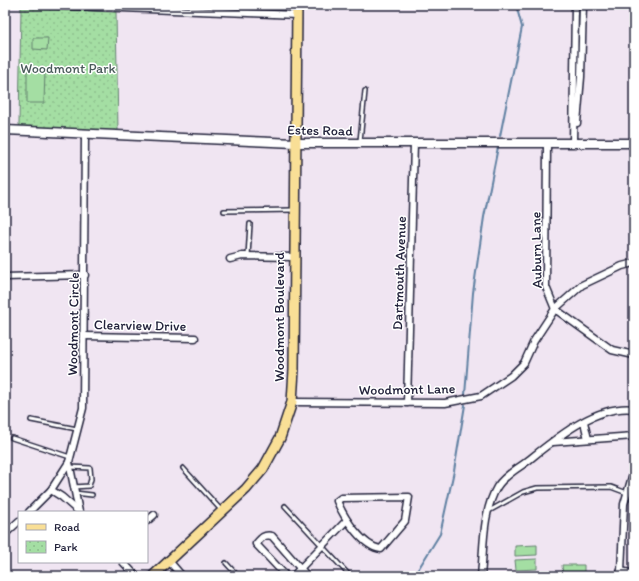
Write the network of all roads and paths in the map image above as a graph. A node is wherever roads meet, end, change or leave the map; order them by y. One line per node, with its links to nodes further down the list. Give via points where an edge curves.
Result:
1 (46, 5): 5 (street)
2 (297, 5): 5 (main road, Woodmont Boulevard)
3 (583, 7): 4 (street); 7 (street)
4 (575, 8): 6 (street)
5 (297, 15): 12 (main road, Woodmont Boulevard)
6 (575, 44): 7 (street); 8 (street)
7 (582, 44): 8 (street)
8 (578, 80): 15 (street)
9 (365, 91): 13 (lane)
10 (5, 130): 11 (main road, Estes Road)
11 (86, 133): 12 (main road, Estes Road); 25 (street, Woodmont Circle)
12 (295, 143): 13 (main road, Estes Road); 18 (main road, Woodmont Boulevard)
13 (360, 143): 14 (main road, Estes Road)
14 (414, 143): 17 (main road, Estes Road); 32 (street, Dartmouth Avenue)
15 (573, 143): 16 (main road, Estes Road); 17 (main road, Estes Road)
16 (634, 143)
17 (547, 144): 27 (street, Auburn Lane, via 546,287)
18 (294, 210): 19 (lane); 22 (main road, Woodmont Boulevard)
19 (224, 211)
20 (250, 224): 21 (lane)
21 (248, 256): 22 (street); 23 (street)
22 (294, 257): 31 (main road, Woodmont Boulevard)
23 (230, 259)
24 (634, 263): 27 (street, Woodmont Lane, via 582,285)
25 (85, 275): 26 (street); 28 (street, Woodmont Circle)
26 (5, 277)
27 (555, 309): 30 (street, via 612,350); 32 (street, Woodmont Lane, via 534,341 524,363 494,388 481,396 464,400)
28 (84, 336): 29 (street, Clearview Drive); 36 (street, Woodmont Circle, via 83,408)
29 (195, 338)
30 (634, 355)
31 (292, 402): 32 (street, Woodmont Lane); 53 (main road, Woodmont Boulevard, via 271,456 246,489)
32 (407, 403)
33 (634, 409): 35 (street, via 602,413)
34 (31, 420): 36 (lane)
35 (584, 422): 39 (street); 40 (street)
36 (78, 430): 41 (street, Woodmont Circle)
37 (634, 436): 39 (street)
38 (12, 438): 41 (lane)
39 (588, 440): 40 (street)
40 (552, 442): 54 (street, via 497,486)
41 (70, 462): 44 (street, Woodmont Circle); 44 (lane, via 90,468 89,486); 45 (street)
42 (183, 468): 53 (lane)
43 (634, 470): 47 (street)
44 (73, 486): 46 (street, Woodmont Circle)
45 (51, 490): 50 (street); 51 (street)
46 (75, 493): 48 (lane); 52 (street, Woodmont Circle)
47 (627, 493): 54 (lane, via 611,487 537,488 523,492); 65 (street)
48 (92, 494)
49 (285, 506): 60 (lane)
50 (30, 511)
51 (78, 511)
52 (79, 511)
53 (222, 511): 61 (main road, Woodmont Boulevard)
54 (488, 512): 75 (street)
55 (154, 515): 56 (street)
56 (148, 520)
57 (346, 521): 57 (street, via 337,501 341,498 409,497 405,522 381,549 374,548); 60 (street)
58 (18, 522): 59 (street)
59 (5, 534)
60 (322, 545): 64 (street); 74 (lane)
61 (169, 561): 68 (main road, Woodmont Boulevard); 69 (street)
62 (124, 563): 67 (street)
63 (226, 563): 70 (lane)
64 (300, 568): 71 (street, via 272,536 266,535 256,544); 72 (street); 73 (street)
65 (619, 574): 66 (street)
66 (634, 574)
67 (136, 576)
68 (153, 576)
69 (182, 576)
70 (238, 576)
71 (286, 576)
72 (293, 576)
73 (307, 576)
74 (350, 576)
75 (481, 576)

